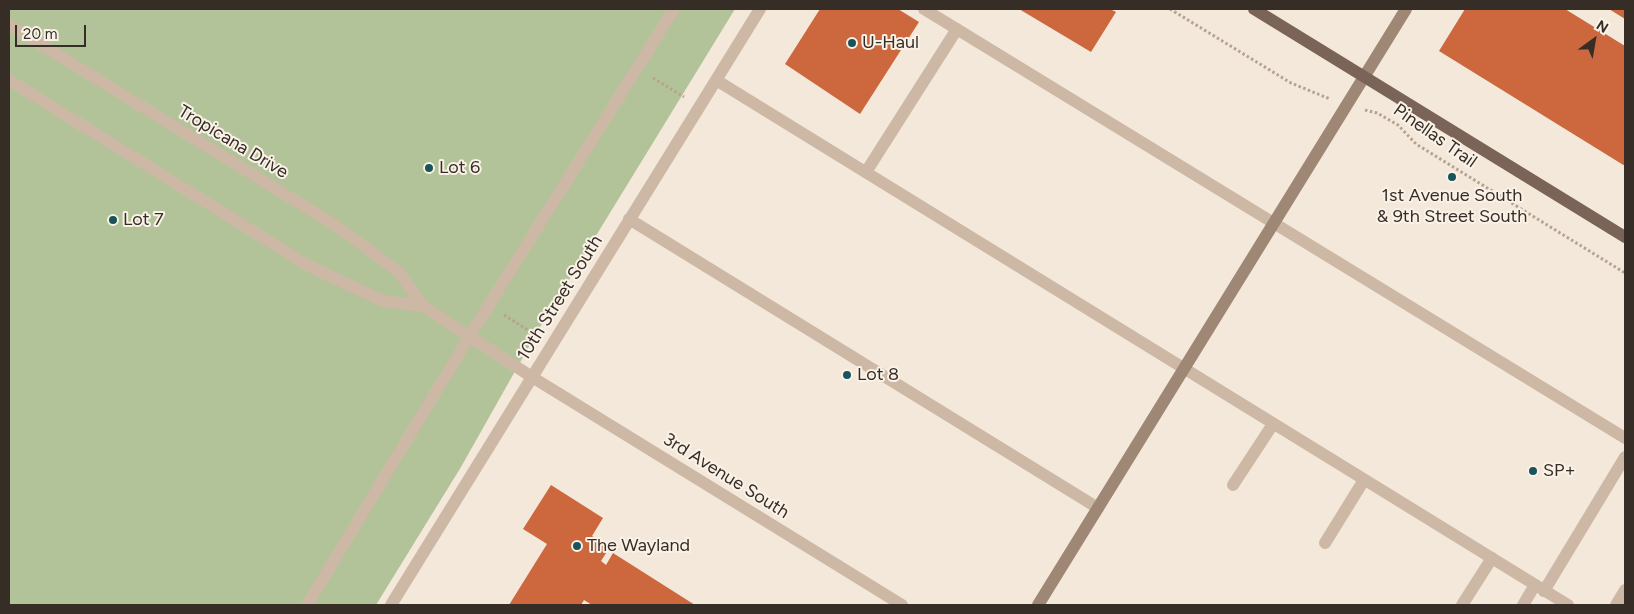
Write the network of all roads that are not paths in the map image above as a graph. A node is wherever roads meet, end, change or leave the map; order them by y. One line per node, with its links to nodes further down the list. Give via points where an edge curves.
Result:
1 (674, 9): 16 (street)
2 (760, 9): 10 (street, 10th Street South)
3 (924, 9): 7 (street)
4 (1254, 9): 8 (main road)
5 (1406, 9): 8 (main road)
6 (9, 25): 15 (street, Tropicana Drive, via 335,225 399,272)
7 (957, 29): 11 (street); 13 (street)
8 (1364, 76): 13 (main road); 14 (main road)
9 (9, 80): 15 (street, Tropicana Drive, via 309,266 383,301)
10 (716, 80): 11 (street); 12 (street, 10th Street South)
11 (866, 172): 17 (street)
12 (630, 219): 18 (street, 10th Street South); 24 (street)
13 (1274, 223): 17 (main road); 20 (street)
14 (1625, 237)
15 (423, 306): 16 (street, Tropicana Drive)
16 (469, 337): 18 (street, Tropicana Drive); 29 (street)
17 (1184, 368): 19 (street); 24 (main road)
18 (532, 377): 30 (street, 10th Street South); 31 (street, 3rd Avenue South)
19 (1274, 424): 22 (street); 23 (street)
20 (1625, 438)
21 (1625, 456): 27 (street)
22 (1364, 480): 25 (street); 26 (street)
23 (1233, 486)
24 (1098, 508): 32 (main road)
25 (1325, 543)
26 (1492, 558): 27 (street); 33 (street)
27 (1540, 588): 34 (street); 35 (street)
28 (1625, 590): 36 (street)
29 (307, 605)
30 (391, 605)
31 (902, 605)
32 (1038, 605)
33 (1462, 605)
34 (1523, 605)
35 (1568, 605)
36 (1616, 605)

